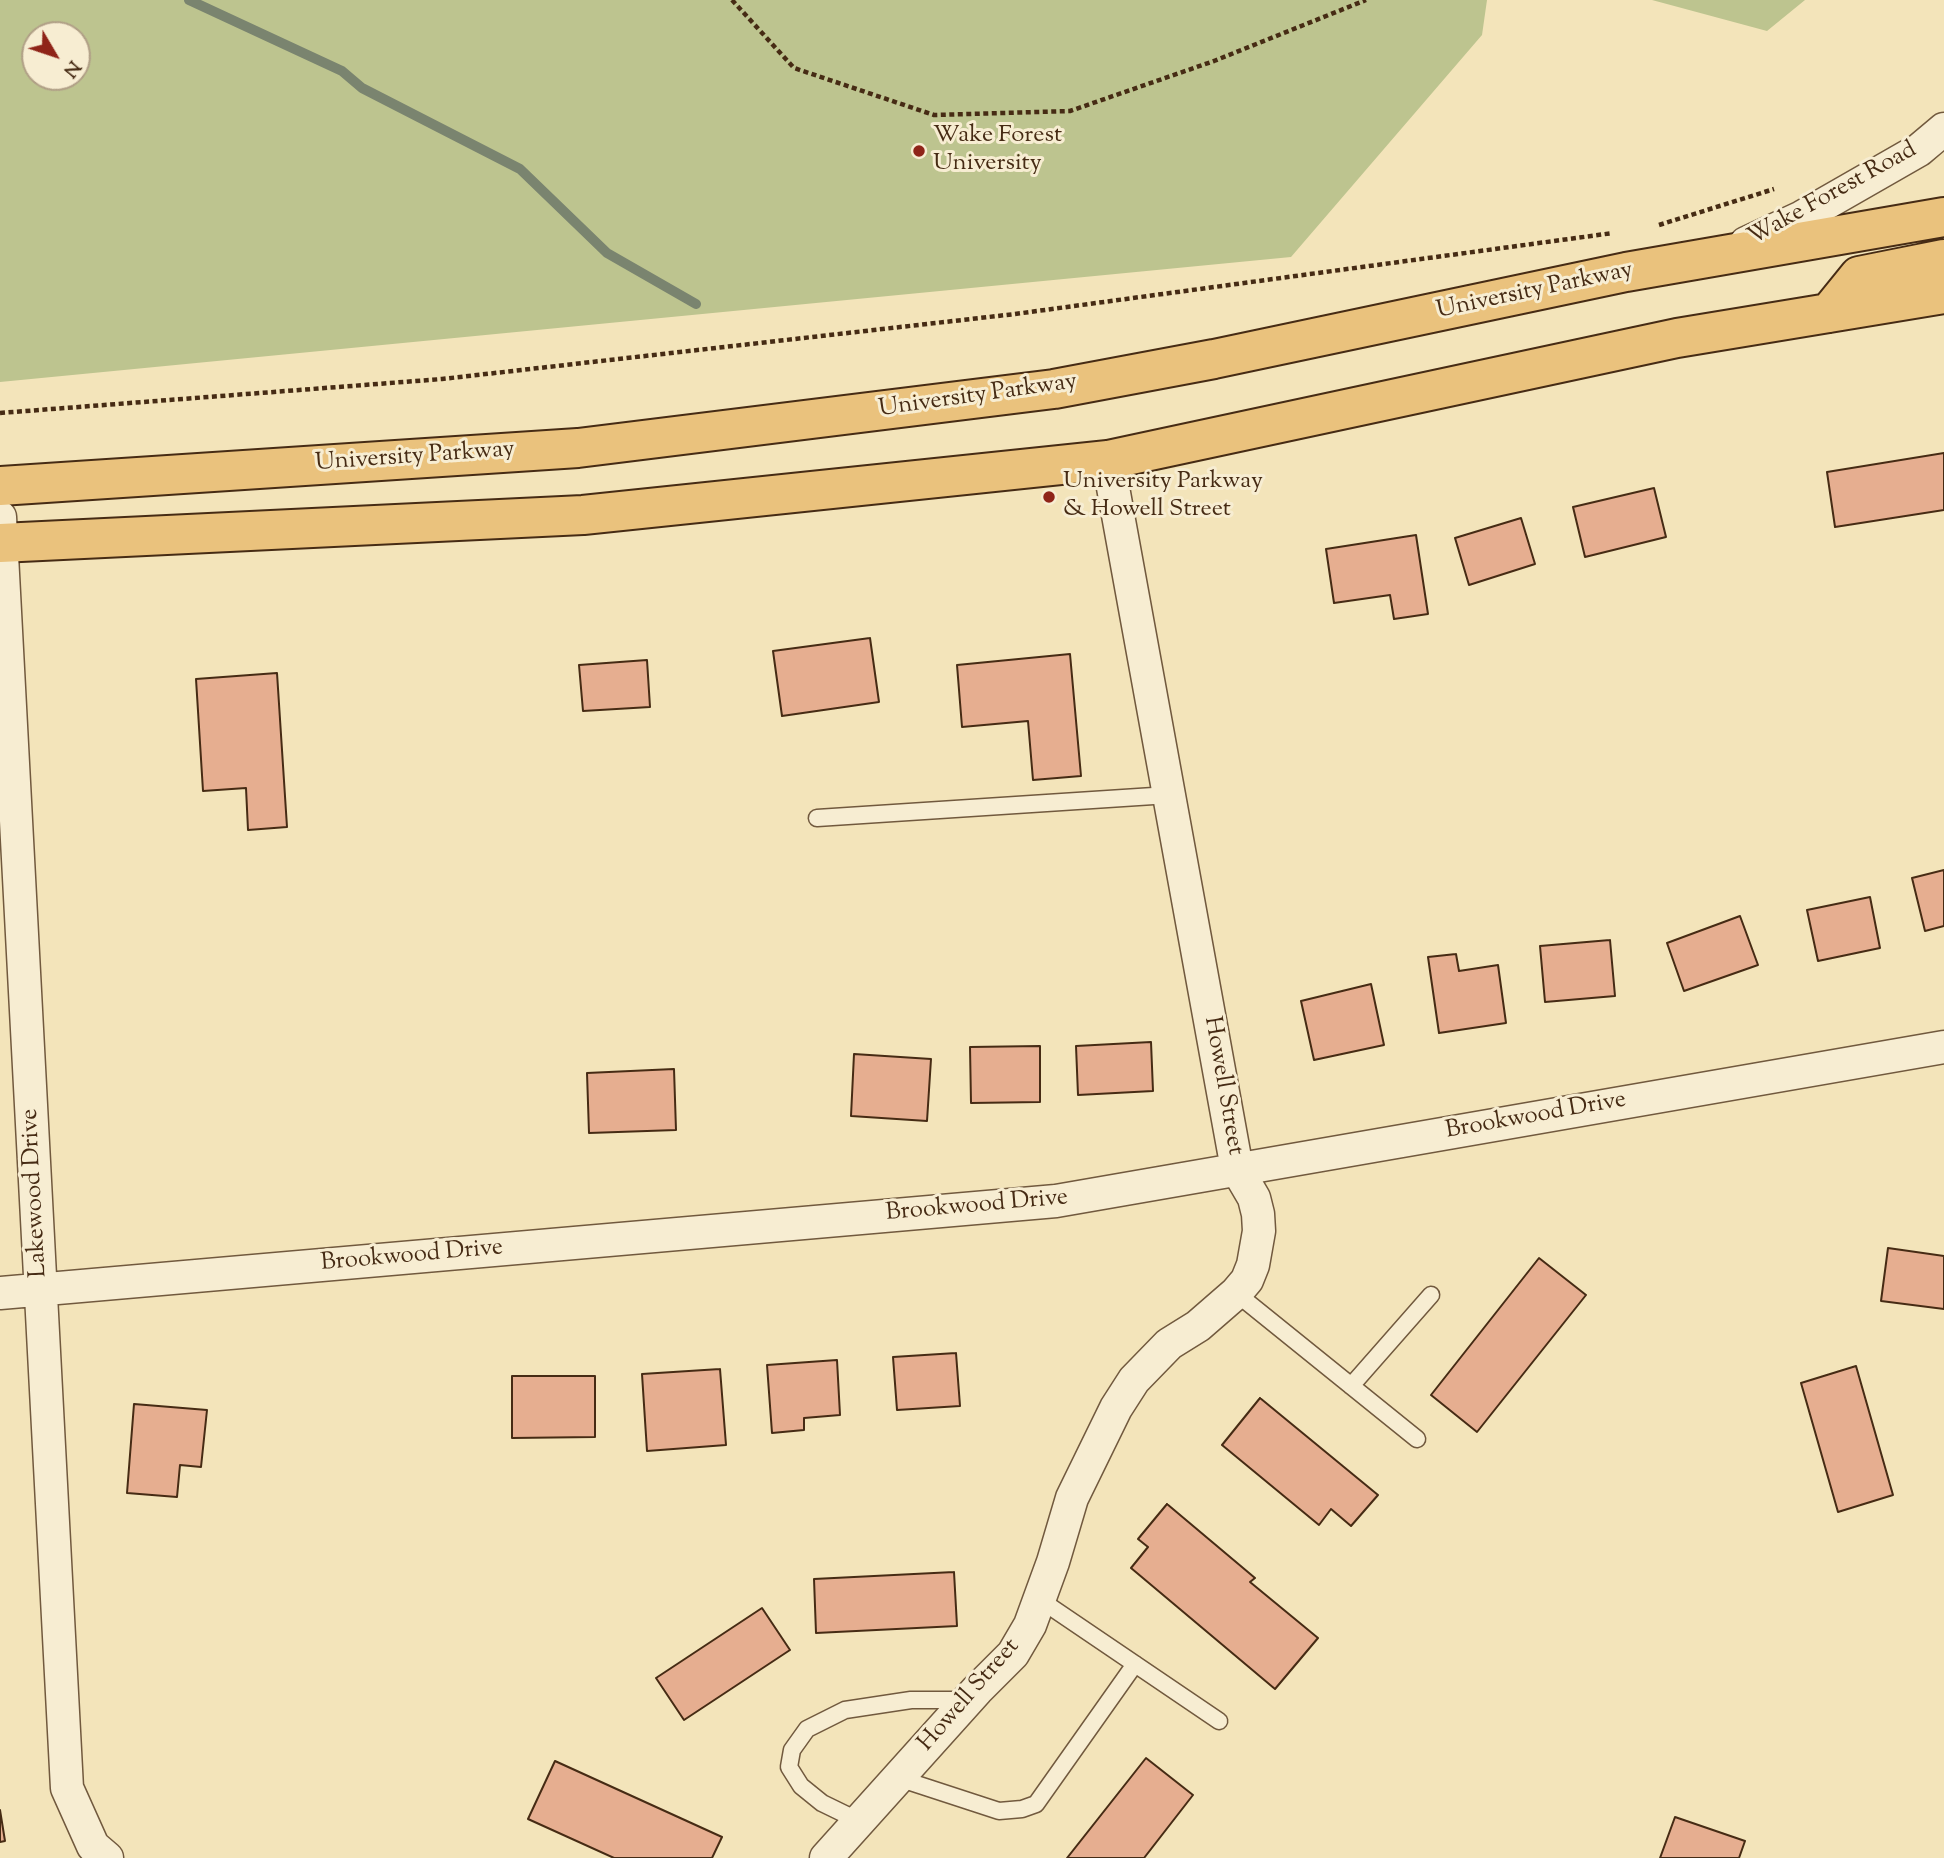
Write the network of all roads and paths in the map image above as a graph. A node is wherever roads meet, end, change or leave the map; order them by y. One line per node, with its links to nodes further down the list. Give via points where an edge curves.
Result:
1 (732, 0): 2 (path, via 794,68 934,115 1070,111 1214,61)
2 (1366, 0)
3 (1944, 129): 8 (street, Wake Forest Road, via 1919,150 1802,217)
4 (1777, 188): 6 (path)
5 (1944, 217): 8 (main road, University Parkway)
6 (1650, 228)
7 (1622, 232): 12 (path, via 1015,314 442,379)
8 (1718, 256): 14 (main road, University Parkway, via 1054,389 578,448)
9 (1944, 259): 11 (main road, via 1859,276)
10 (1944, 294): 11 (main road)
11 (1829, 313): 13 (main road, via 1677,338)
12 (0, 413)
13 (1108, 460): 15 (main road, via 583,515); 16 (street, Howell Street)
14 (0, 485)
15 (0, 534): 20 (street, Lakewood Drive)
16 (1169, 795): 17 (lane); 19 (street, Howell Street)
17 (817, 818)
18 (1944, 1047): 19 (street, Brookwood Drive)
19 (1237, 1169): 20 (street, Brookwood Drive, via 1056,1201); 22 (street, Howell Street, via 1254,1198 1259,1231 1253,1265)
20 (41, 1290): 21 (street, Brookwood Drive); 32 (street, Lakewood Drive, via 66,1788 93,1846)
21 (0, 1293)
22 (1237, 1293): 24 (lane); 26 (street, Howell Street, via 1169,1344 1134,1380 1072,1498)
23 (1431, 1295): 24 (lane)
24 (1352, 1386): 25 (lane)
25 (1417, 1438)
26 (1039, 1599): 27 (lane); 28 (street, Howell Street, via 1013,1654)
27 (1135, 1664): 29 (lane); 30 (lane, via 1036,1804 999,1811)
28 (969, 1700): 30 (street, Howell Street); 31 (lane, via 911,1700 845,1710 807,1729 792,1750 789,1767 801,1786 822,1803)
29 (1219, 1721)
30 (898, 1778): 31 (street, Howell Street)
31 (859, 1821): 33 (street, Howell Street)
32 (107, 1858)
33 (826, 1858)

